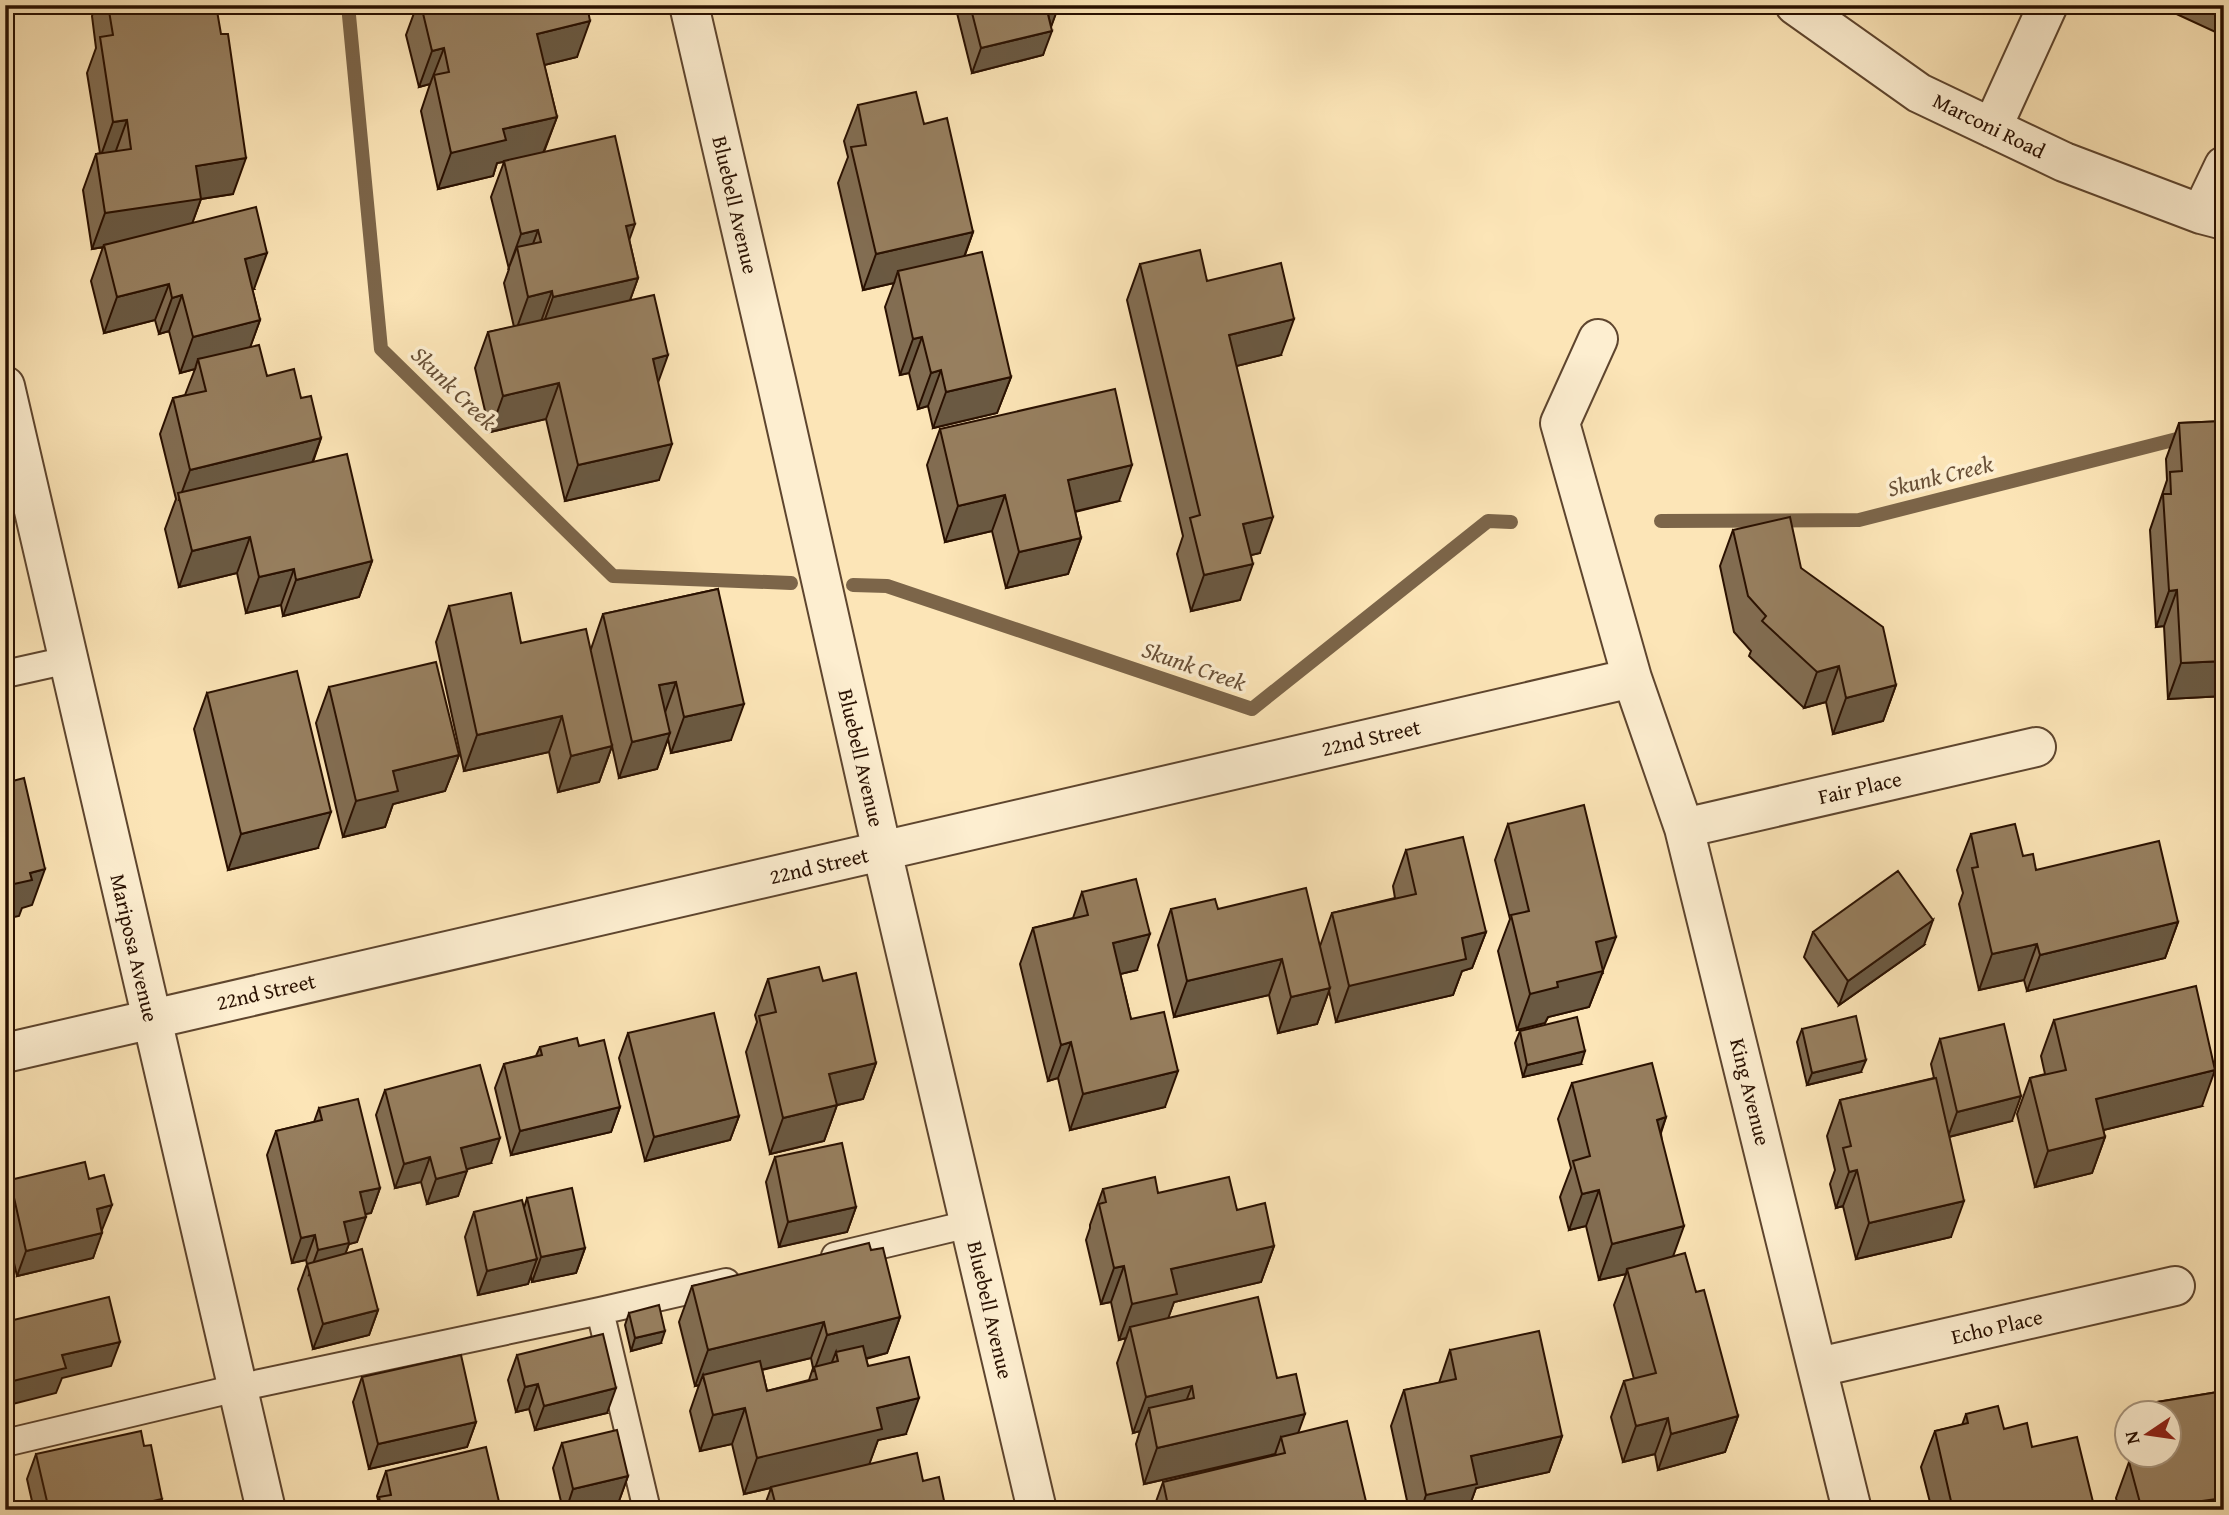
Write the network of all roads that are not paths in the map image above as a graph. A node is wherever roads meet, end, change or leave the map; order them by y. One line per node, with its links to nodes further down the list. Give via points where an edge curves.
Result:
1 (689, 5): 14 (street, Bluebell Avenue)
2 (2048, 5): 4 (street)
3 (1802, 7): 4 (street, Marconi Road, via 1919,93)
4 (1993, 128): 6 (street, Marconi Road, via 2064,162)
5 (2224, 166): 6 (street)
6 (2212, 217)
7 (1598, 339): 11 (street, King Avenue, via 1559,424)
8 (5, 386): 9 (street, Mariposa Avenue)
9 (68, 660): 10 (lane); 15 (street, Mariposa Avenue)
10 (5, 674)
11 (1632, 678): 13 (street, King Avenue); 14 (street, 22nd Street)
12 (2036, 747): 13 (street, Fair Place)
13 (1684, 828): 22 (street, King Avenue)
14 (882, 851): 15 (street, 22nd Street); 17 (street, Bluebell Avenue)
15 (150, 1019): 16 (street, 22nd Street); 23 (street, Mariposa Avenue)
16 (5, 1053)
17 (970, 1224): 18 (lane); 27 (street, Bluebell Avenue)
18 (811, 1262)
19 (746, 1277): 21 (lane)
20 (2175, 1286): 22 (street, Echo Place)
21 (600, 1311): 23 (lane); 26 (lane)
22 (1819, 1367): 28 (street, King Avenue)
23 (237, 1388): 24 (lane); 25 (street, Mariposa Avenue)
24 (5, 1443)
25 (266, 1510)
26 (647, 1510)
27 (1037, 1510)
28 (1852, 1510)

